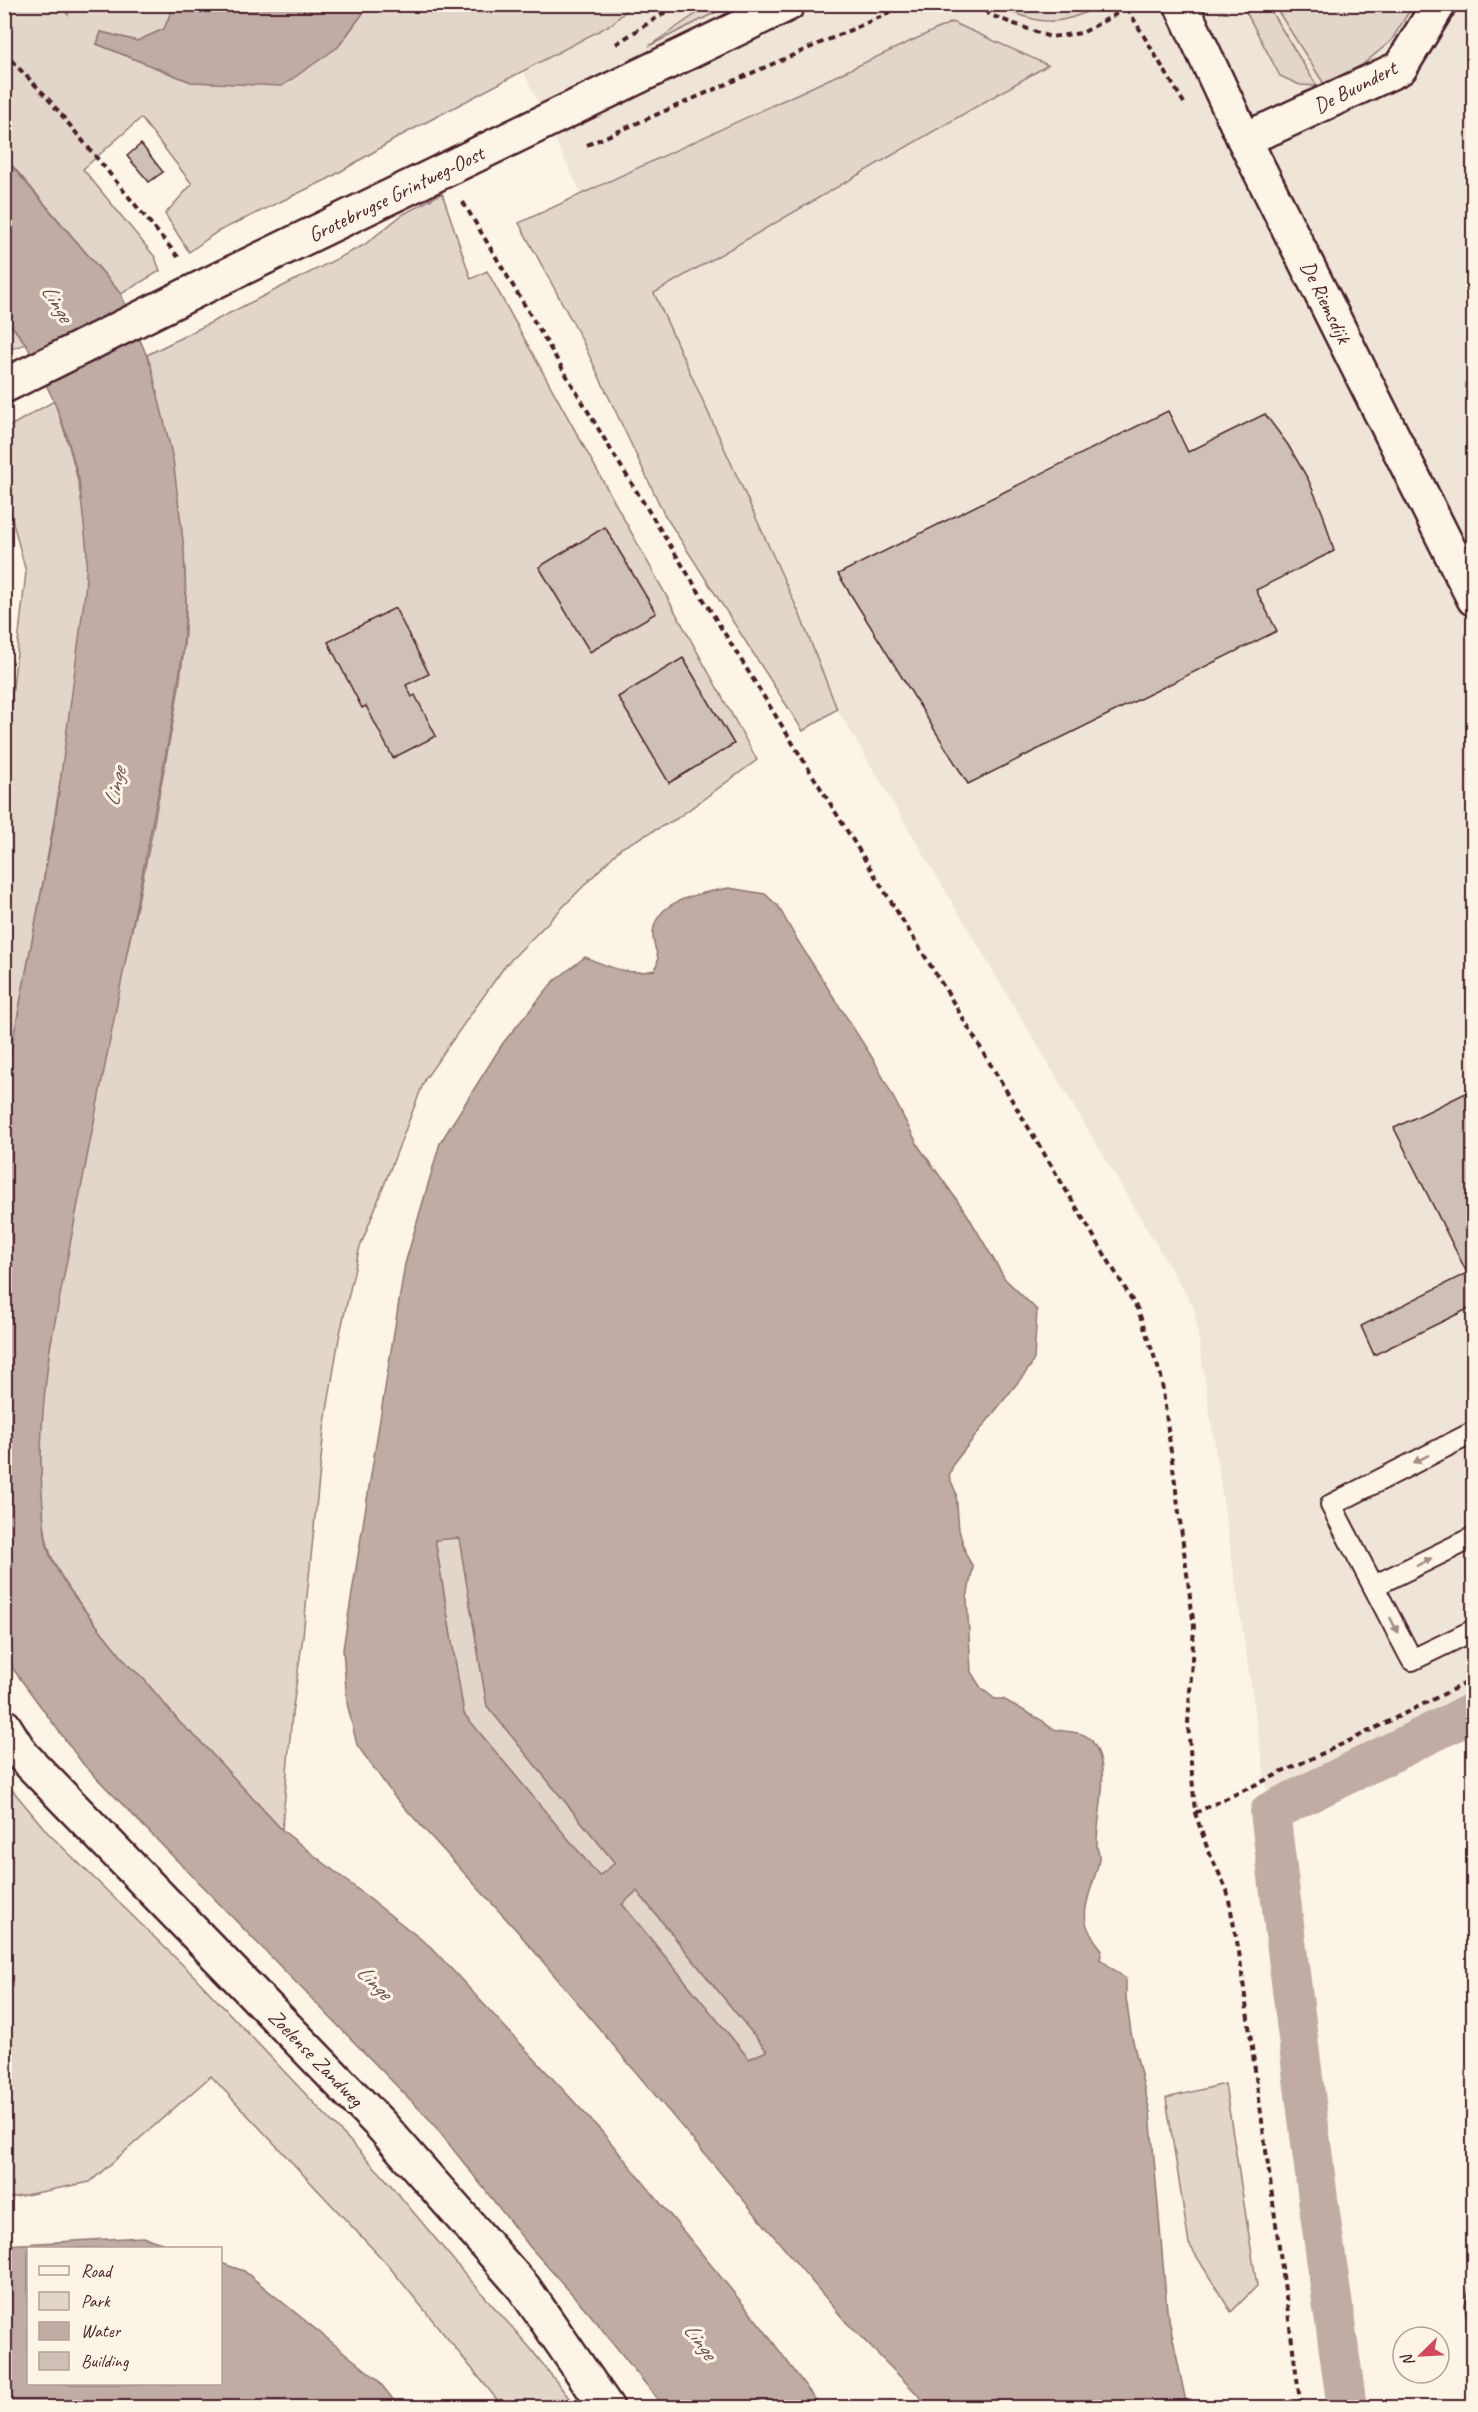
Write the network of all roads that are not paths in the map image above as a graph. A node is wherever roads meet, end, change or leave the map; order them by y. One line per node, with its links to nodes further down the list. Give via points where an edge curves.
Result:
1 (788, 4): 5 (street, Grotebrugse Grintweg-Oost)
2 (1181, 4): 4 (street, De Riemsdijk)
3 (1439, 4): 4 (street, De Buundert, via 1400,68)
4 (1244, 139): 6 (street, De Riemsdijk)
5 (11, 383)
6 (1473, 599)
7 (1473, 1432): 9 (lane, one-way to 9, via 1331,1505)
8 (1473, 1536): 9 (lane, one-way to 8)
9 (1374, 1587): 10 (lane, one-way to 10, via 1412,1660)
10 (1473, 1630)
11 (4, 1726): 12 (street, Zoelense Zandweg, via 22,1755 381,2125 524,2288)
12 (608, 2408)

